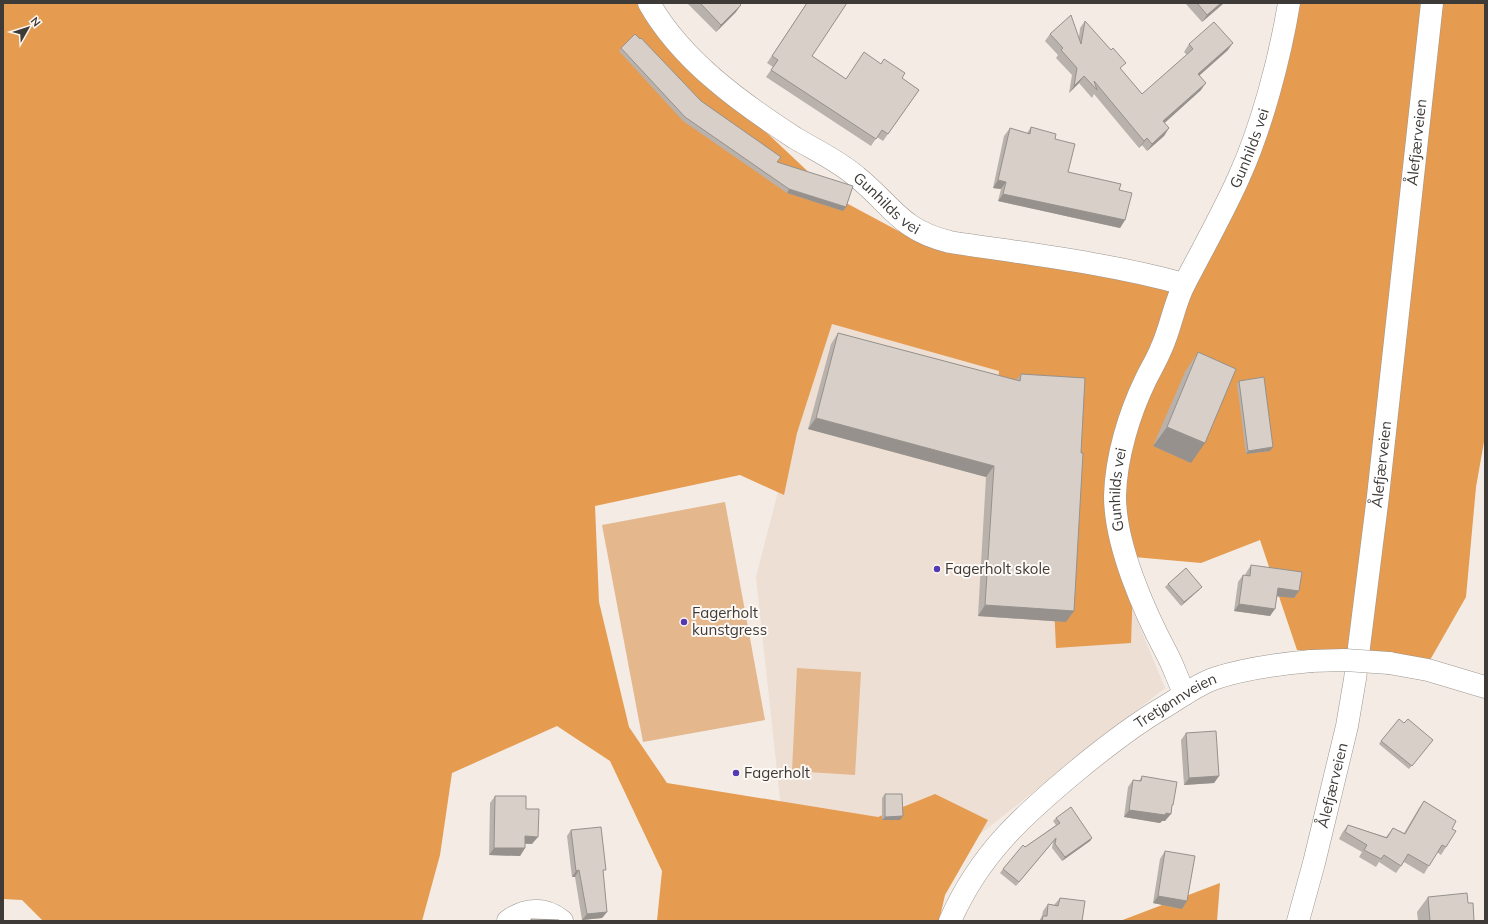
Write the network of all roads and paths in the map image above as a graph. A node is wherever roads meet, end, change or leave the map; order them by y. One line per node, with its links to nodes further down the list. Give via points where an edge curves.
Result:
1 (649, 3): 4 (street, Gunhilds vei, via 669,33 716,81 755,112 857,176 897,217 920,232 950,242 1117,268)
2 (1289, 3): 4 (street, Gunhilds vei, via 1268,92 1239,176)
3 (1432, 3): 10 (street, Ålefjærveien, via 1378,496 1355,679 1314,863)
4 (1184, 284): 6 (street, Gunhilds vei, via 1162,349 1135,406 1121,453 1115,497 1120,537 1129,565 1162,645)
5 (1485, 687): 6 (street, Tretjønnveien, bridge, via 1428,670 1389,663 1345,660 1255,668 1216,678)
6 (1186, 694): 9 (street, Tretjønnveien, via 1117,738 1014,824 974,876)
7 (508, 921): 8 (street, via 529,910 545,911)
8 (562, 921)
9 (950, 921)
10 (1298, 921)

